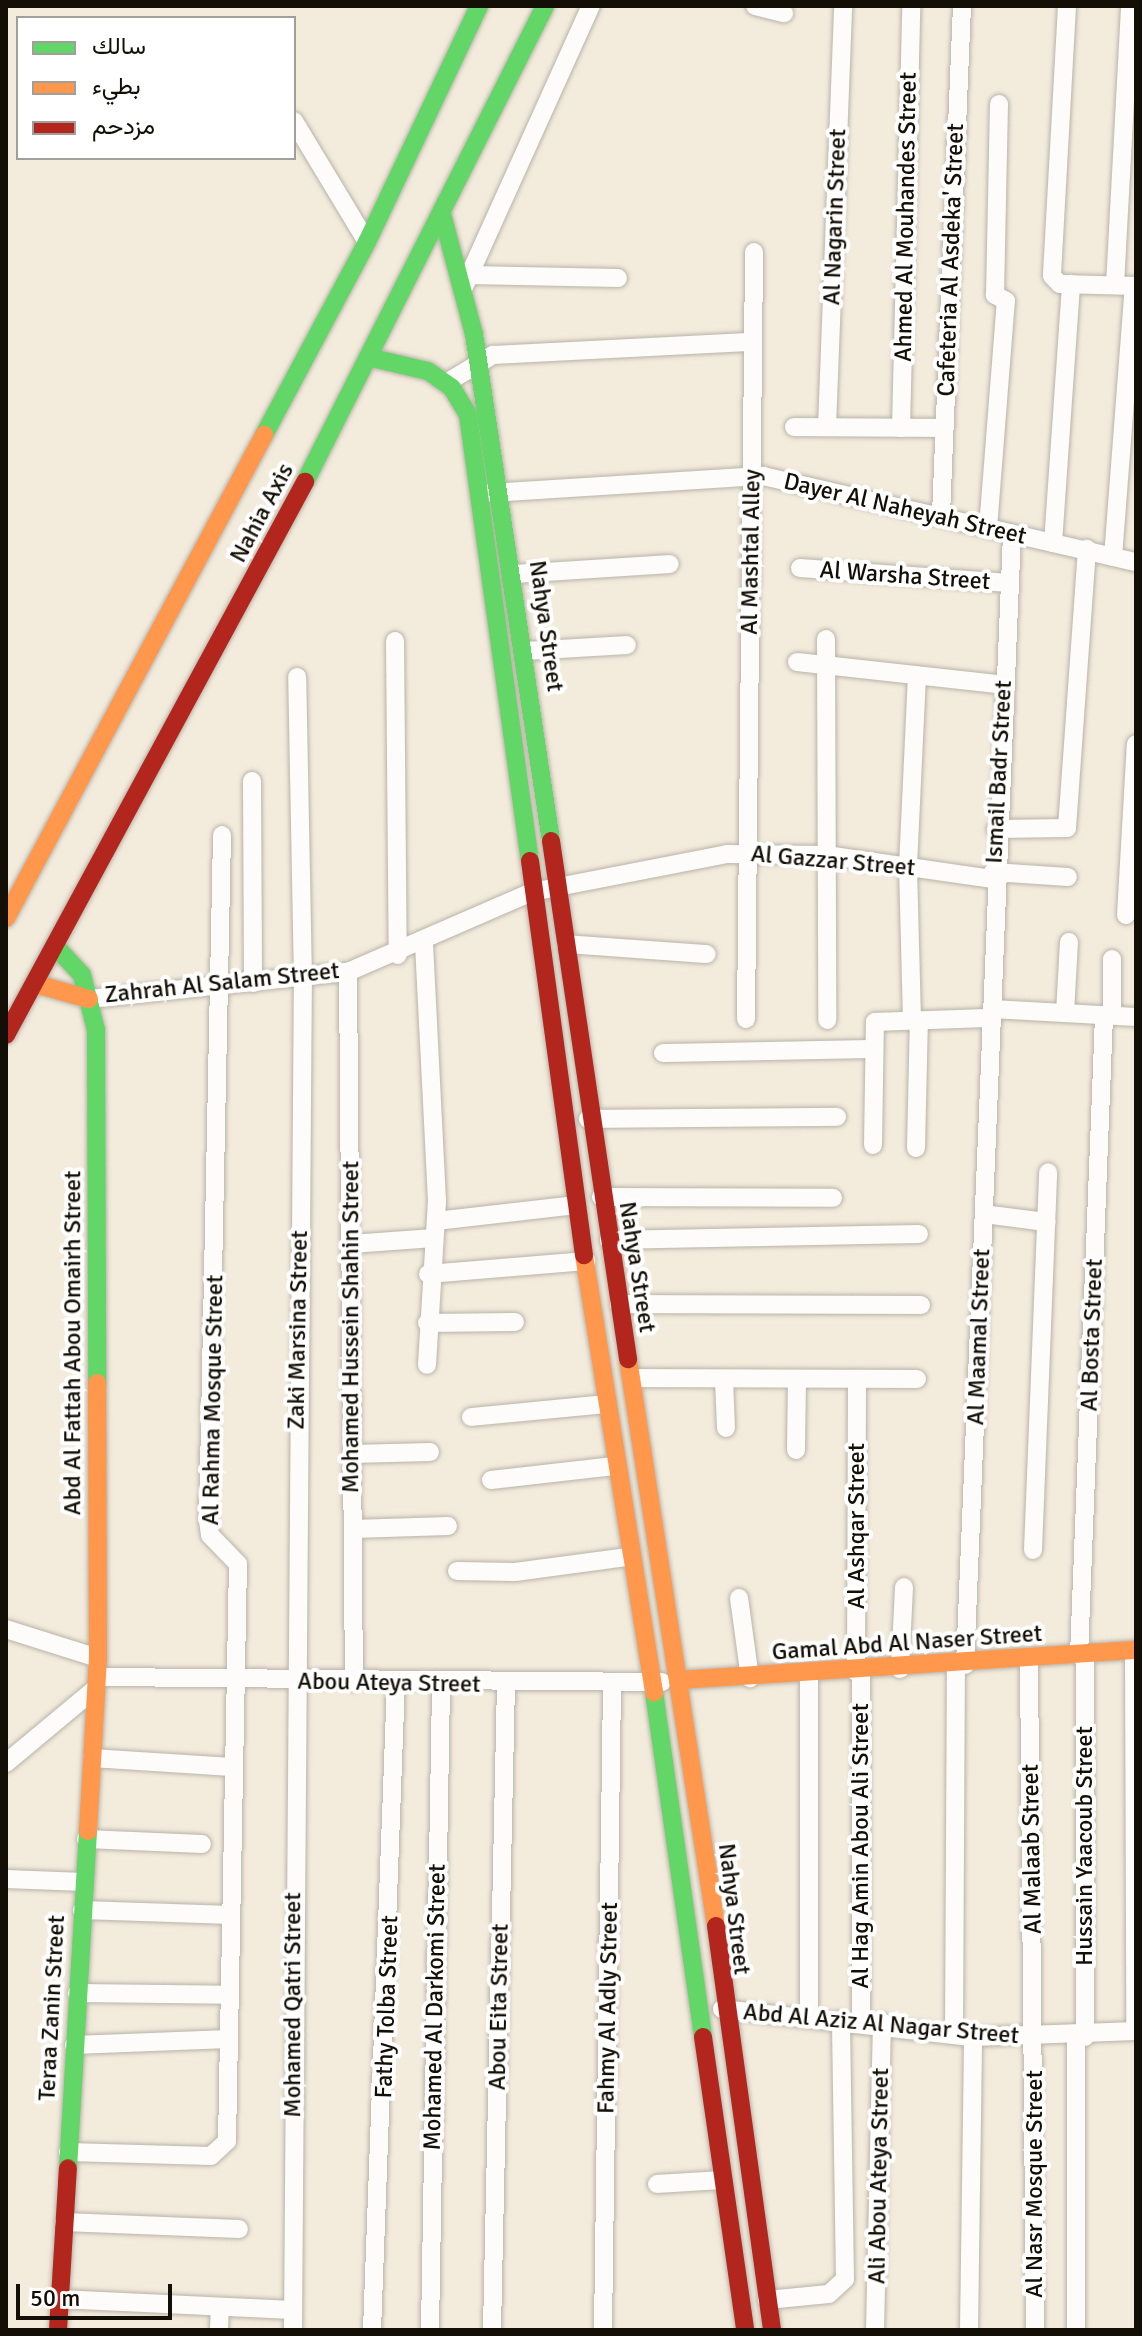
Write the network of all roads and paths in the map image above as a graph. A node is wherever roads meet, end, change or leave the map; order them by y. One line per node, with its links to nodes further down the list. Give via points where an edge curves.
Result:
1 (479, 6): 14 (main road, Nahia Axis)
2 (545, 6): 13 (main road, Nahia Axis)
3 (591, 6): 17 (street)
4 (755, 6): 10 (street)
5 (843, 6): 26 (street, Al Nagarin Street)
6 (911, 6): 27 (street, Ahmed Al Mouhandes Street)
7 (962, 6): 28 (street, Cafeteria Al Asdeka' Street)
8 (1067, 6): 18 (street, via 1052,271)
9 (1130, 6): 19 (street)
10 (784, 13)
11 (999, 104): 33 (street, via 995,295 1003,298)
12 (296, 124): 14 (street)
13 (442, 214): 17 (main road, Nahya Street); 23 (main road, Nahia Axis)
14 (367, 242): 64 (main road, Nahia Axis)
15 (754, 252): 21 (street, Al Mashtal Alley)
16 (618, 278): 17 (street)
17 (466, 282): 22 (main road, Nahya Street)
18 (1066, 284): 19 (street); 35 (street)
19 (1115, 285): 20 (street)
20 (1135, 286): 37 (street)
21 (753, 342): 22 (street); 29 (street, Al Mashtal Alley)
22 (479, 357): 24 (street); 30 (main road, Nahya Street)
23 (372, 358): 24 (main road, Nahya Street, via 414,365); 68 (main road, Nahia Axis)
24 (446, 383): 31 (main road, Nahya Street, via 468,415)
25 (794, 427): 26 (street)
26 (827, 427): 27 (street)
27 (901, 428): 28 (street)
28 (944, 428): 32 (street, Cafeteria Al Asdeka' Street)
29 (752, 476): 30 (street, Dayer Al Naheyah Street); 32 (street, Dayer Al Naheyah Street); 56 (street, Al Mashtal Alley)
30 (502, 492): 31 (street, Dayer Al Naheyah Street); 41 (main road, Nahya Street)
31 (480, 494): 62 (main road, Nahya Street)
32 (941, 515): 33 (street, Dayer Al Naheyah Street)
33 (988, 528): 34 (street, Dayer Al Naheyah Street)
34 (1012, 535): 35 (street, Dayer Al Naheyah Street); 42 (street, Ismail Badr Street)
35 (1053, 543): 36 (street, Dayer Al Naheyah Street)
36 (1087, 549): 37 (street, Dayer Al Naheyah Street); 54 (street, via 1067,828)
37 (1113, 557): 38 (street, Dayer Al Naheyah Street)
38 (1136, 562)
39 (670, 564): 41 (street)
40 (800, 568): 42 (street, Al Warsha Street)
41 (515, 574): 46 (main road, Nahya Street)
42 (1009, 583): 51 (street, Ismail Badr Street)
43 (826, 639): 48 (street)
44 (395, 641): 70 (street)
45 (627, 645): 46 (street)
46 (526, 651): 61 (main road, Nahya Street)
47 (797, 662): 48 (street)
48 (827, 665): 49 (street); 57 (street)
49 (917, 675): 51 (street); 58 (street)
50 (297, 677): 73 (street, Zaki Marsina Street)
51 (1004, 685): 54 (street, Ismail Badr Street)
52 (1136, 744): 63 (street)
53 (252, 781): 74 (street)
54 (996, 829): 59 (street, Ismail Badr Street)
55 (222, 835): 76 (street, Al Rahma Mosque Street)
56 (745, 852): 57 (street, Al Gazzar Street); 61 (street, Al Gazzar Street); 82 (street, Al Mashtal Alley)
57 (826, 855): 58 (street, Al Gazzar Street); 83 (street)
58 (908, 866): 59 (street, Al Gazzar Street); 84 (street)
59 (993, 876): 60 (street, Al Gazzar Street); 78 (street, Ismail Badr Street)
60 (1068, 877)
61 (559, 886): 62 (street, Al Gazzar Street); 67 (main road, Nahya Street)
62 (532, 892): 66 (street, Zahrah Al Salam Street); 95 (main road, Nahya Street)
63 (1126, 915)
64 (6, 918)
65 (1069, 942): 79 (street)
66 (424, 944): 70 (street, Zahrah Al Salam Street); 98 (street)
67 (566, 944): 69 (street); 89 (main road, Nahya Street)
68 (56, 947): 75 (main road, Nahia Axis); 77 (main road, Abd Al Fattah Abou Omairh Street, via 82,975)
69 (707, 954)
70 (398, 955): 72 (street, Zahrah Al Salam Street)
71 (1112, 959): 80 (street, Al Bosta Street)
72 (348, 972): 73 (street, Zahrah Al Salam Street); 101 (street, Mohamed Hussein Shahin Street)
73 (303, 980): 74 (street, Zahrah Al Salam Street); 141 (street, Zaki Marsina Street)
74 (253, 983): 76 (street, Zahrah Al Salam Street)
75 (36, 984): 77 (main road); 85 (main road, Nahia Axis)
76 (222, 986): 77 (street, Zahrah Al Salam Street); 139 (street, Al Rahma Mosque Street, via 208,1520 210,1535 238,1564)
77 (89, 999): 132 (main road, Abd Al Fattah Abou Omairh Street, via 96,1030)
78 (992, 1013): 79 (street); 84 (street); 96 (street, Al Maamal Street)
79 (1065, 1013): 80 (street)
80 (1108, 1015): 81 (street); 131 (street, Al Bosta Street)
81 (1136, 1017)
82 (746, 1019)
83 (827, 1020)
84 (915, 1020): 86 (street, via 876,1021); 91 (street)
85 (6, 1035)
86 (874, 1049): 87 (street); 90 (street)
87 (663, 1053)
88 (837, 1117): 89 (street)
89 (588, 1119): 93 (main road, Nahya Street)
90 (873, 1145)
91 (916, 1148)
92 (1048, 1172): 97 (street)
93 (601, 1197): 94 (street); 100 (main road, Nahya Street)
94 (833, 1198)
95 (576, 1205): 98 (street); 102 (main road, Nahya Street)
96 (984, 1214): 97 (street); 134 (street, Al Maamal Street)
97 (1046, 1222): 124 (street)
98 (435, 1230): 101 (street); 103 (street)
99 (919, 1234): 100 (street)
100 (609, 1240): 104 (main road, Nahya Street)
101 (351, 1244): 119 (street, Mohamed Hussein Shahin Street)
102 (586, 1261): 103 (street); 114 (main road, Nahya Street)
103 (428, 1274): 107 (street)
104 (619, 1304): 105 (street); 109 (main road, Nahya Street)
105 (921, 1305)
106 (515, 1322): 107 (street)
107 (427, 1323): 108 (street)
108 (427, 1365)
109 (631, 1378): 110 (street); 140 (main road, Nahya Street)
110 (724, 1379): 111 (street); 116 (street)
111 (797, 1379): 112 (street); 117 (street)
112 (857, 1379): 113 (street); 136 (street, Al Ashqar Street)
113 (917, 1379)
114 (605, 1404): 115 (street); 120 (main road, Nahya Street)
115 (471, 1417)
116 (726, 1428)
117 (796, 1450)
118 (430, 1452): 119 (street)
119 (352, 1454): 123 (street, Mohamed Hussein Shahin Street)
120 (614, 1466): 121 (street); 125 (main road, Nahya Street)
121 (491, 1480)
122 (448, 1526): 123 (street)
123 (353, 1529): 142 (street, Mohamed Hussein Shahin Street)
124 (1033, 1550)
125 (628, 1557): 126 (street, via 515,1572); 145 (main road, Nahya Street)
126 (457, 1571)
127 (904, 1587): 135 (street)
128 (739, 1598): 138 (street)
129 (6, 1629): 132 (street)
130 (1135, 1650): 131 (main road, Gamal Abd Al Naser Street); 165 (street)
131 (1082, 1655): 133 (main road, Gamal Abd Al Naser Street); 168 (street, Hussain Yaacoub Street)
132 (98, 1658): 143 (main road, Abd Al Fattah Abou Omairh Street)
133 (1029, 1660): 134 (main road, Gamal Abd Al Naser Street); 167 (street, Al Malaab Street)
134 (960, 1666): 135 (main road, Gamal Abd Al Naser Street); 166 (street, Al Maamal Street)
135 (900, 1669): 136 (main road, Gamal Abd Al Naser Street)
136 (858, 1672): 137 (main road, Gamal Abd Al Naser Street); 163 (street, Al Hag Amin Abou Ali Street)
137 (809, 1675): 138 (main road, Gamal Abd Al Naser Street); 161 (street)
138 (750, 1678): 140 (main road, Gamal Abd Al Naser Street)
139 (232, 1680): 141 (street, Abou Ateya Street); 143 (street, Abou Ateya Street); 151 (street, Al Rahma Mosque Street)
140 (681, 1680): 145 (street, Abou Ateya Street); 160 (main road, Nahya Street)
141 (292, 1681): 142 (street, Abou Ateya Street); 179 (street, Mohamed Qatri Street)
142 (354, 1682): 144 (street, Abou Ateya Street)
143 (96, 1683): 149 (main road, Teraa Zanin Street); 150 (street)
144 (396, 1683): 146 (street, Abou Ateya Street); 183 (street, Fathy Tolba Street)
145 (653, 1683): 148 (street, Abou Ateya Street); 172 (main road, Nahya Street)
146 (441, 1684): 147 (street, Abou Ateya Street); 184 (street, Mohamed Al Darkomi Street)
147 (506, 1685): 148 (street, Abou Ateya Street); 185 (street, Abou Eita Street)
148 (612, 1687): 186 (street, Fahmy Al Adly Street)
149 (92, 1758): 151 (street); 152 (main road, Teraa Zanin Street)
150 (6, 1763)
151 (232, 1767): 157 (street, Al Rahma Mosque Street)
152 (86, 1839): 153 (street); 155 (main road, Teraa Zanin Street)
153 (202, 1844)
154 (6, 1879): 155 (street)
155 (84, 1882): 156 (main road, Teraa Zanin Street)
156 (82, 1910): 157 (street); 158 (main road, Teraa Zanin Street)
157 (231, 1915): 159 (street, Al Rahma Mosque Street)
158 (77, 1993): 159 (street); 170 (main road, Teraa Zanin Street)
159 (230, 1995): 169 (street, Al Rahma Mosque Street)
160 (722, 2009): 161 (street, Abd Al Aziz Al Nagar Street); 177 (main road, Nahya Street)
161 (809, 2017): 162 (street, Abd Al Aziz Al Nagar Street)
162 (841, 2020): 163 (street, Abd Al Aziz Al Nagar Street); 177 (street, via 845,2279 829,2294)
163 (861, 2020): 164 (street, Abd Al Aziz Al Nagar Street)
164 (882, 2022): 166 (street, Abd Al Aziz Al Nagar Street); 189 (street, Ali Abou Ateya Street)
165 (1136, 2031): 168 (street, Abd Al Aziz Al Nagar Street)
166 (964, 2036): 167 (street, Abd Al Aziz Al Nagar Street); 190 (street, Al Maamal Street)
167 (1035, 2038): 168 (street, Abd Al Aziz Al Nagar Street); 191 (street, Al Nasr Mosque Street)
168 (1081, 2038): 192 (street, Hussain Yaacoub Street)
169 (229, 2039): 170 (street); 171 (street, Al Rahma Mosque Street, via 226,2150 211,2156)
170 (74, 2045): 171 (main road, Teraa Zanin Street)
171 (68, 2152): 174 (main road, Teraa Zanin Street)
172 (721, 2180): 173 (street); 187 (main road, Nahya Street)
173 (657, 2184)
174 (64, 2222): 175 (street); 176 (main road, Teraa Zanin Street)
175 (239, 2229)
176 (59, 2299): 178 (street); 180 (main road, Teraa Zanin Street)
177 (767, 2300): 188 (main road, Nahya Street)
178 (220, 2307): 179 (street); 181 (street)
179 (293, 2310): 182 (street, Mohamed Qatri Street)
180 (58, 2330)
181 (219, 2330)
182 (293, 2330)
183 (372, 2330)
184 (430, 2330)
185 (492, 2330)
186 (603, 2330)
187 (745, 2330)
188 (772, 2330)
189 (875, 2330)
190 (969, 2330)
191 (1035, 2330)
192 (1076, 2330)

